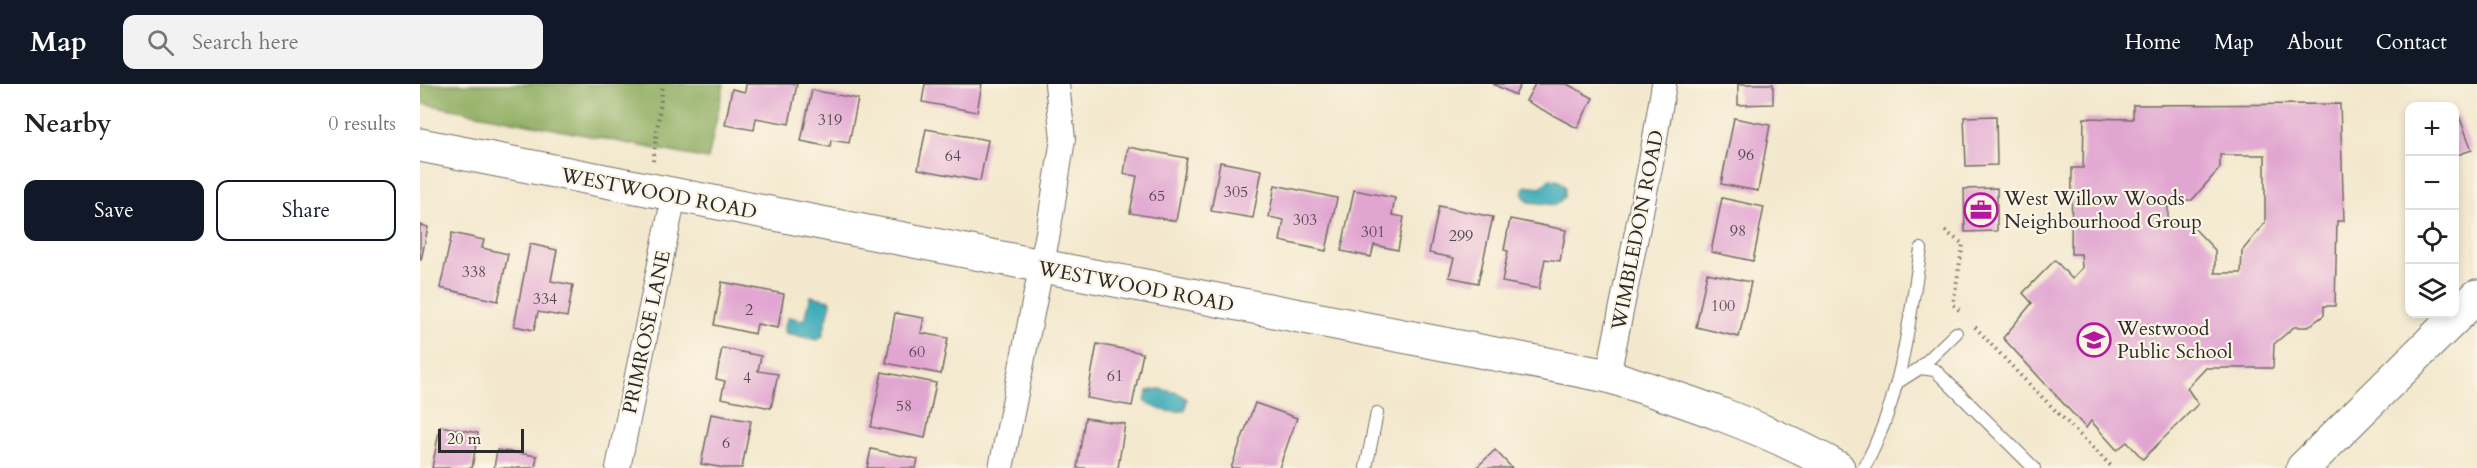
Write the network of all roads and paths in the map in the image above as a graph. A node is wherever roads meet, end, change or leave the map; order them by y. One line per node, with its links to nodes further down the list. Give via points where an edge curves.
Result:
1 (663, 84): 5 (path)
2 (1057, 84): 8 (street, via 1063,139)
3 (1664, 84): 14 (street, WIMBLEDON ROAD)
4 (420, 146): 5 (street, WESTWOOD ROAD)
5 (661, 194): 8 (street, WESTWOOD ROAD); 17 (street, PRIMROSE LANE)
6 (1945, 231): 10 (path, via 1963,244 1953,304)
7 (1921, 249): 15 (lane)
8 (1041, 268): 14 (street, WESTWOOD ROAD); 18 (street)
9 (2477, 296): 24 (street)
10 (1965, 316)
11 (1971, 322): 23 (path)
12 (1956, 333): 13 (lane)
13 (1920, 368): 15 (lane); 22 (lane, via 1935,370)
14 (1608, 376): 20 (street, WESTWOOD ROAD, via 1705,407)
15 (1898, 382): 21 (lane, via 1878,443)
16 (1377, 413): 19 (lane)
17 (618, 468)
18 (1001, 468)
19 (1366, 468)
20 (1838, 468)
21 (1864, 468)
22 (2034, 468)
23 (2113, 468)
24 (2303, 468)

